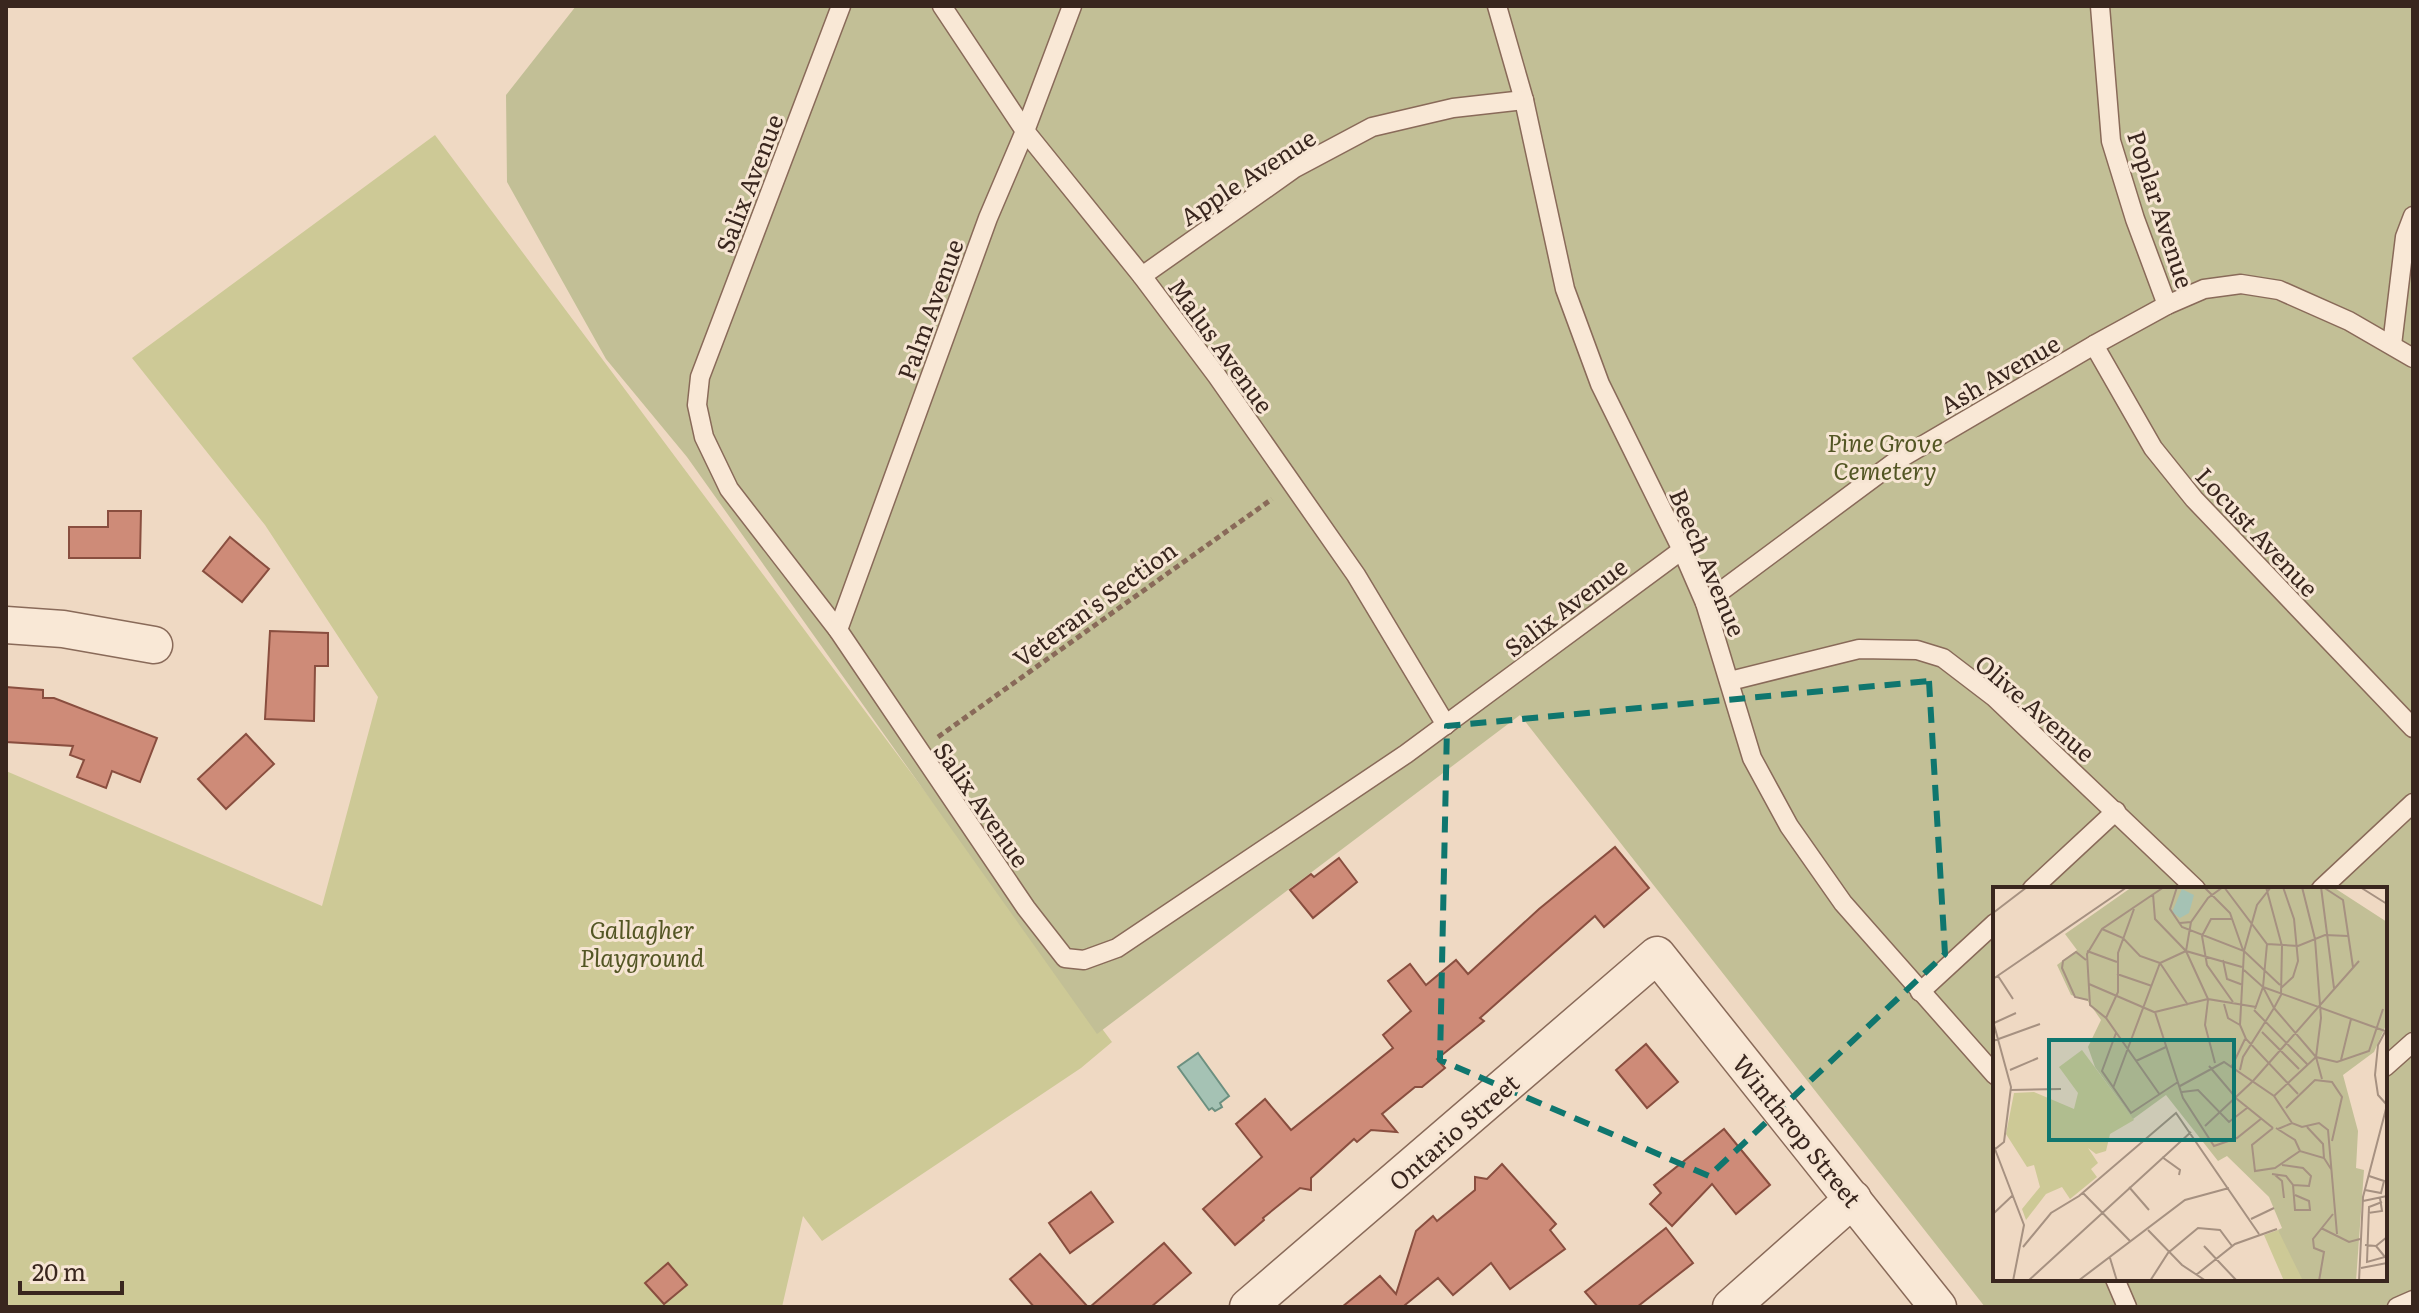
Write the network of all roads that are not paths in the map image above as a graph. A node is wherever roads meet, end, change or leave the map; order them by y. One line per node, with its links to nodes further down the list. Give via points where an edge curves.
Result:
1 (841, 6): 17 (lane, Salix Avenue, via 700,377 697,405 704,437 729,489)
2 (942, 6): 7 (lane, Malus Avenue)
3 (1072, 6): 7 (lane, Palm Avenue)
4 (1497, 6): 6 (lane, Beech Avenue)
5 (2100, 6): 10 (lane, Poplar Avenue, via 2111,141)
6 (1524, 100): 9 (lane, Apple Avenue, via 1453,108 1372,127 1295,168); 14 (lane, Beech Avenue, via 1565,289 1600,384)
7 (1025, 131): 9 (lane, Malus Avenue); 17 (lane, Palm Avenue, via 988,218)
8 (2413, 216): 12 (lane, via 2405,237)
9 (1142, 276): 20 (lane, Malus Avenue, via 1356,575)
10 (2167, 305): 11 (lane, Ash Avenue); 12 (lane, Poplar Avenue, via 2204,289 2241,284 2279,290)
11 (2094, 345): 15 (lane, Ash Avenue, via 1896,461); 21 (lane, Locust Avenue, via 2153,448 2194,499)
12 (2392, 345): 13 (lane, Poplar Avenue)
13 (2413, 358)
14 (1682, 550): 15 (lane, Beech Avenue); 20 (lane, Salix Avenue)
15 (1705, 603): 19 (lane, Beech Avenue)
16 (6, 625): 18 (street)
17 (838, 630): 20 (lane, Salix Avenue, via 1065,958 1084,960 1117,948)
18 (154, 645)
19 (1730, 681): 23 (lane, Olive Avenue, via 1859,649 1917,650 1943,658 1994,697); 29 (lane, Beech Avenue, via 1752,758 1789,826 1843,903)
20 (1446, 725)
21 (2413, 728)
22 (2413, 803): 26 (lane)
23 (2116, 811): 24 (lane); 25 (lane, Olive Avenue)
24 (2034, 887)
25 (2194, 887)
26 (2323, 887)
27 (1993, 925): 29 (lane)
28 (1657, 955): 33 (street, Winthrop Street); 36 (street, Ontario Street)
29 (1920, 992): 32 (lane, Beech Avenue)
30 (2413, 1042): 31 (lane)
31 (2387, 1065)
32 (1993, 1073)
33 (1853, 1199): 37 (street); 38 (street, Winthrop Street)
34 (2116, 1281): 39 (lane)
35 (2413, 1300): 40 (lane)
36 (1248, 1307)
37 (1731, 1307)
38 (1938, 1307)
39 (2127, 1307)
40 (2397, 1307)

